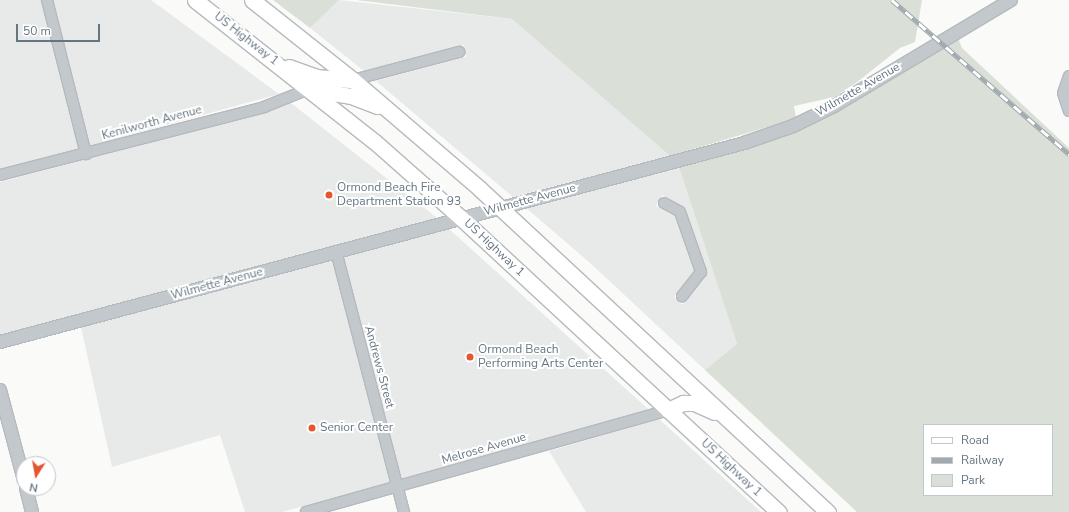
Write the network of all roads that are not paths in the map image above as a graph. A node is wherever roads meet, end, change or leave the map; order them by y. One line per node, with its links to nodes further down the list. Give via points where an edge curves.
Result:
1 (47, 0): 12 (street)
2 (195, 0): 6 (main road, US Highway 1)
3 (252, 0): 8 (main road)
4 (1011, 0): 15 (street, Wilmette Avenue, via 834,106 793,126 744,143)
5 (459, 52): 8 (street)
6 (277, 63): 8 (main road, via 316,77); 9 (main road, US Highway 1)
7 (1069, 76): 11 (street, via 1063,93)
8 (353, 80): 10 (main road)
9 (309, 88): 10 (main road, via 351,96); 12 (street, Kenilworth Avenue, via 264,107); 16 (main road, US Highway 1)
10 (389, 111): 15 (main road)
11 (1069, 111)
12 (86, 154): 13 (street, Kenilworth Avenue)
13 (0, 175)
14 (664, 203): 18 (street, via 680,212 701,272)
15 (500, 207): 16 (street, Wilmette Avenue); 22 (main road)
16 (461, 218): 17 (street, Wilmette Avenue); 21 (main road, US Highway 1)
17 (336, 251): 19 (street, Wilmette Avenue); 24 (street, Andrews Street)
18 (682, 296)
19 (0, 342)
20 (0, 390): 23 (street)
21 (668, 410): 22 (main road, via 683,403 694,403); 24 (street, Melrose Avenue); 29 (main road, US Highway 1)
22 (726, 417): 30 (main road)
23 (18, 456)
24 (398, 488): 27 (street, Melrose Avenue); 28 (street, Andrews Street)
25 (28, 496): 26 (street)
26 (32, 512)
27 (306, 512)
28 (404, 512)
29 (779, 512)
30 (828, 512)

